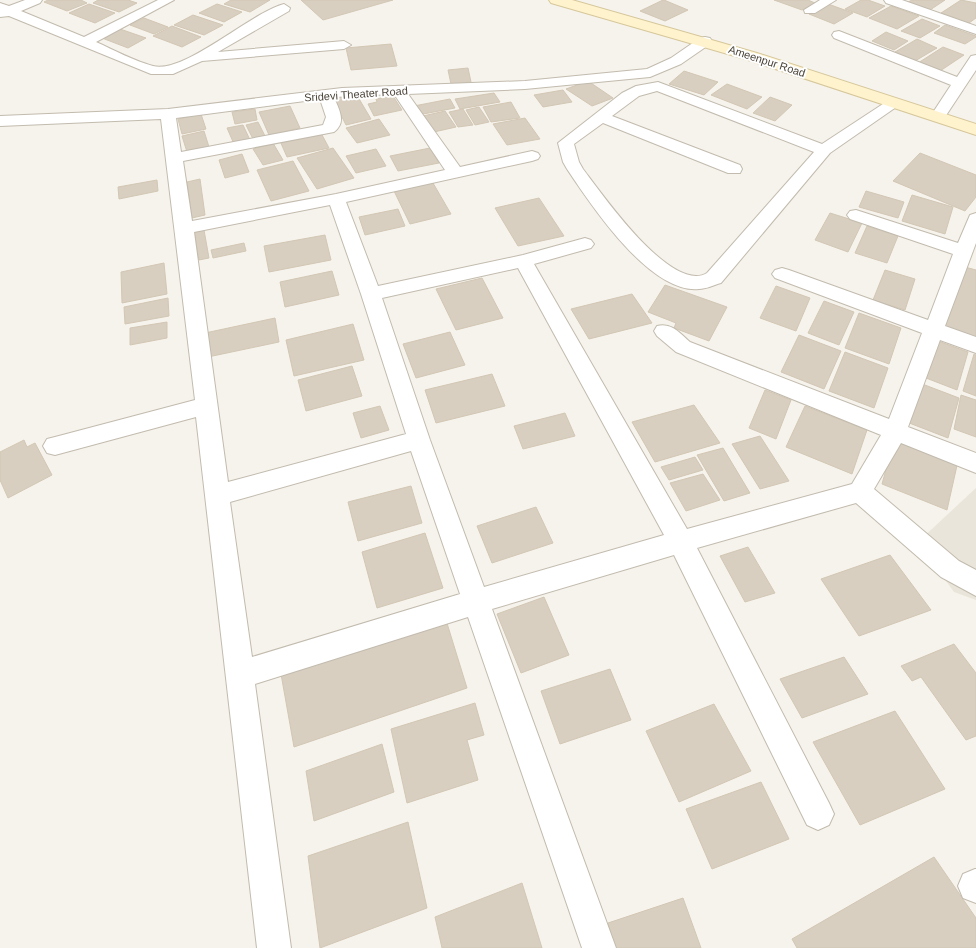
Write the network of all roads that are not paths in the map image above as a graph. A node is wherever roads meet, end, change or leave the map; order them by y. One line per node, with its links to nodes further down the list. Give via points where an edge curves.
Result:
1 (36, 0): 8 (street)
2 (168, 0): 12 (street)
3 (556, 0): 11 (street, Ameenpur Road)
4 (830, 0): 7 (street)
5 (890, 0): 9 (street)
6 (284, 8): 14 (street)
7 (810, 10)
8 (3, 11): 12 (street)
9 (976, 30)
10 (839, 35): 17 (street)
11 (705, 41): 16 (street, Sridevi Theater Road, via 676,61 650,73); 21 (street, Ameenpur Road)
12 (85, 42): 14 (street, via 151,70 168,71)
13 (344, 45): 14 (street)
14 (197, 58)
15 (976, 59): 17 (street)
16 (633, 75): 18 (street); 19 (street, Sridevi Theater Road, via 525,85)
17 (961, 84): 24 (street)
18 (647, 87): 23 (street, via 616,103); 27 (street, via 658,86)
19 (398, 90): 20 (street, Sridevi Theater Road); 31 (street)
20 (325, 94): 22 (street, Sridevi Theater Road); 29 (street, via 334,116 328,129)
21 (894, 102): 24 (street, Ameenpur Road); 27 (street)
22 (168, 114): 25 (street, Sridevi Theater Road); 29 (street)
23 (601, 117): 27 (street, via 566,143 572,163 620,231 661,269 684,281 707,282 714,278); 30 (street)
24 (938, 117): 26 (street, Ameenpur Road)
25 (0, 121)
26 (976, 130)
27 (824, 150)
28 (532, 156): 31 (street)
29 (174, 158): 35 (street)
30 (734, 169)
31 (455, 172): 32 (street)
32 (336, 199): 35 (street); 40 (street)
33 (856, 215): 37 (street)
34 (976, 218): 37 (street)
35 (184, 228): 44 (street)
36 (585, 244): 38 (street)
37 (967, 259): 41 (street)
38 (523, 261): 40 (street); 51 (street)
39 (782, 274): 41 (street)
40 (371, 294): 46 (street)
41 (934, 330): 43 (street); 45 (street)
42 (664, 331): 45 (street, via 684,347)
43 (976, 345)
44 (206, 406): 47 (street); 50 (street)
45 (895, 432): 48 (street); 49 (street)
46 (419, 440): 50 (street); 53 (street)
47 (55, 446)
48 (976, 463)
49 (860, 492): 51 (street); 52 (street, via 950,569)
50 (217, 494): 54 (street)
51 (680, 541): 53 (street); 55 (street)
52 (976, 584)
53 (476, 601): 54 (street); 57 (street)
54 (239, 675): 56 (street)
55 (818, 814)
56 (274, 948)
57 (599, 948)

